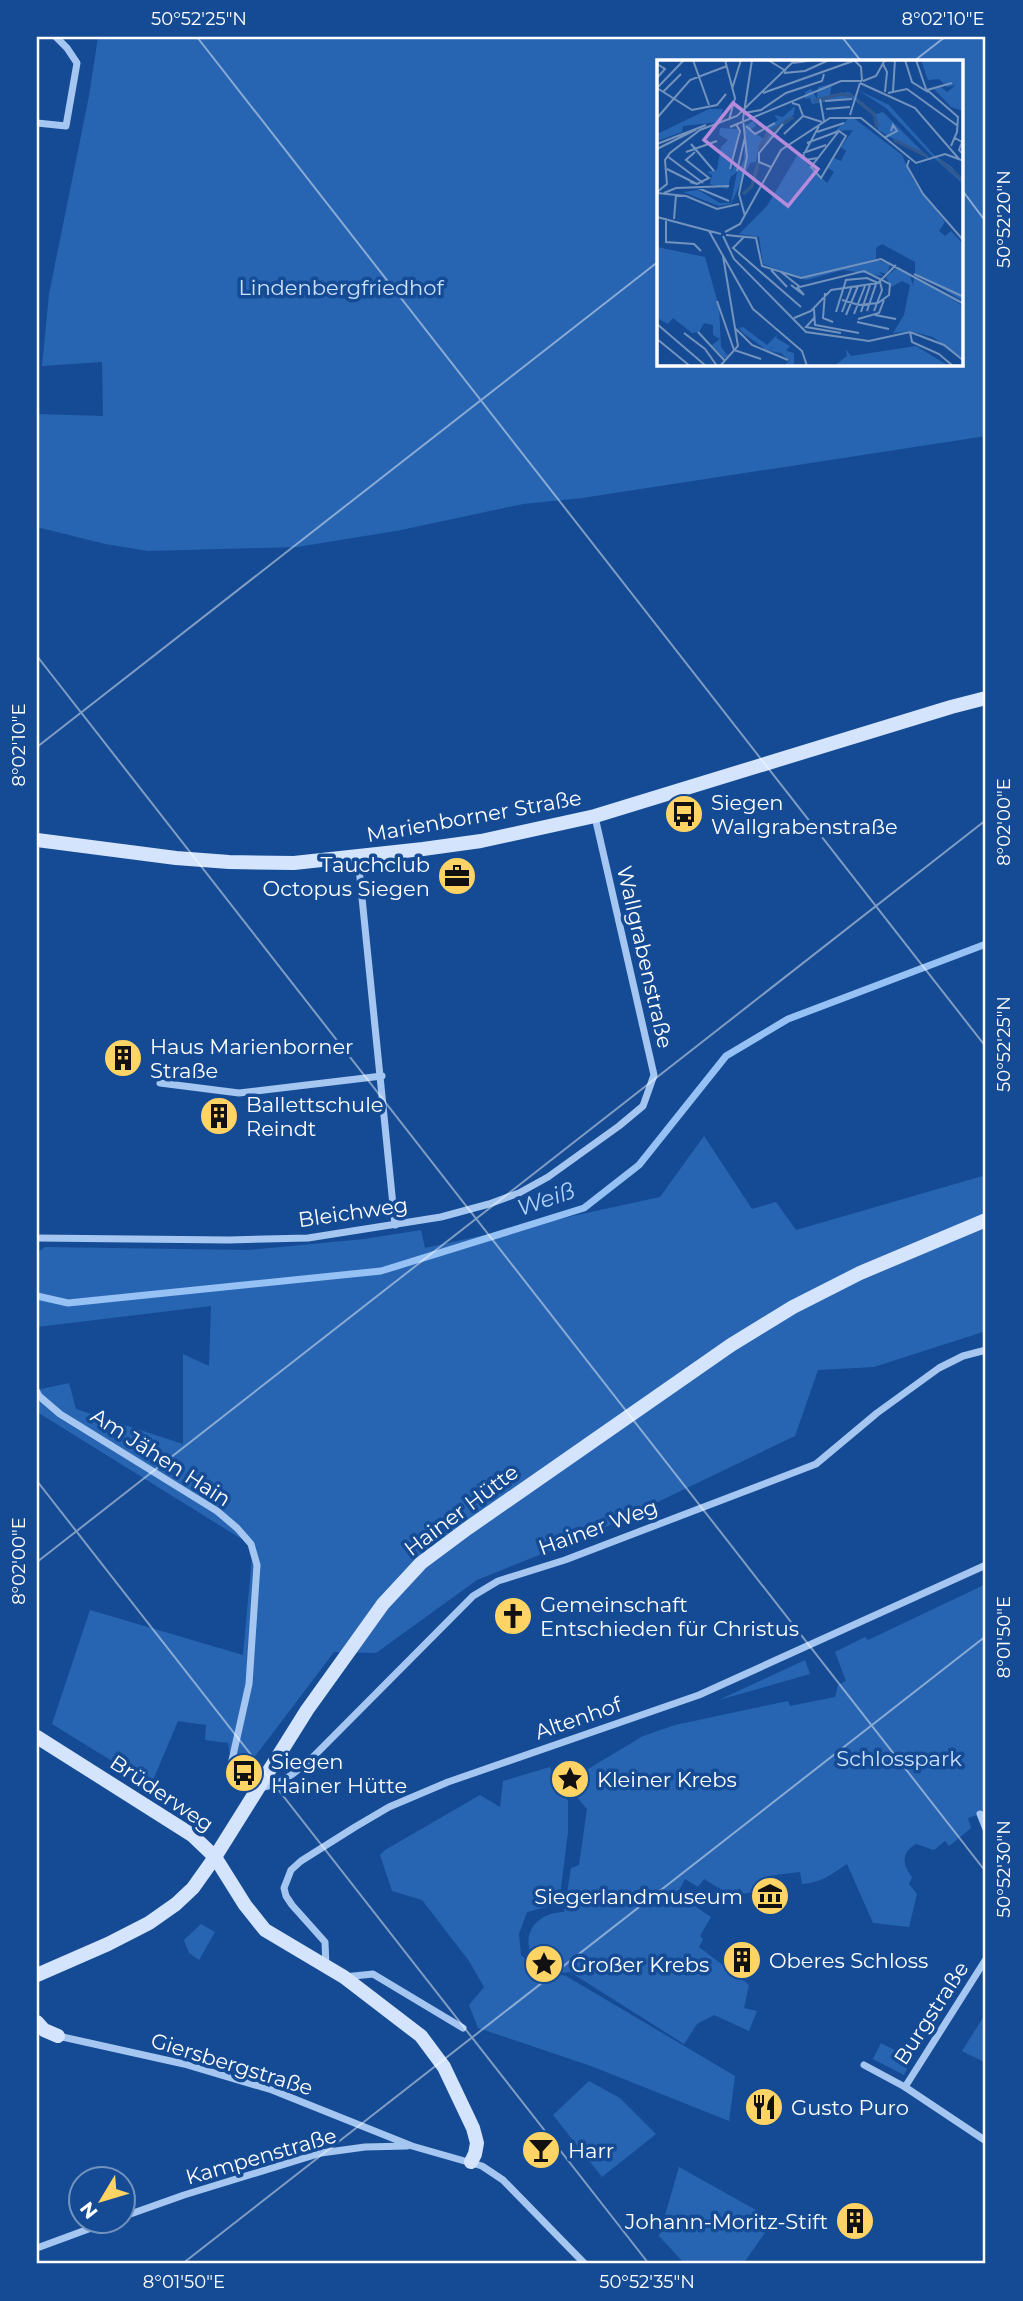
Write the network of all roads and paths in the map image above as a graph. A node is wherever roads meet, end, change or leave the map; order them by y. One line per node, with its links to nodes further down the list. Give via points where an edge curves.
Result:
1 (56, 37): 2 (street, via 76,63 66,126)
2 (37, 123)
3 (986, 698): 4 (street, Marienborner Straße)
4 (595, 816): 6 (street, Marienborner Straße, via 481,841); 9 (street, Wallgrabenstraße, via 654,1074)
5 (37, 840): 6 (street, Marienborner Straße, via 229,862)
6 (358, 858): 7 (street)
7 (382, 1076): 8 (street, via 239,1093); 11 (street)
8 (159, 1083)
9 (643, 1106): 11 (street, Bleichweg, via 548,1177 519,1193 453,1214)
10 (986, 1220): 18 (street, Hainer Hütte, via 793,1307 708,1361 421,1563 376,1615 307,1710)
11 (395, 1225): 12 (street, Bleichweg, via 308,1238)
12 (37, 1238)
13 (986, 1350): 18 (street, Hainer Weg, via 939,1368 816,1464 486,1586 312,1758 289,1778)
14 (37, 1392): 17 (street, Am Jähen Hain, via 60,1414 217,1511 251,1544 257,1565 249,1684)
15 (986, 1565): 23 (street, Altenhof, via 699,1695 448,1782 366,1820 301,1861 291,1870 284,1888 292,1905 325,1942)
16 (37, 1737): 21 (street, Brüderweg, via 192,1835)
17 (230, 1769)
18 (258, 1788): 21 (street, Hainer Hütte)
19 (980, 1814): 20 (street)
20 (986, 1829)
21 (215, 1857): 23 (street, Brüderweg, via 265,1930); 24 (street, Hainer Hütte, via 193,1888 157,1919)
22 (986, 1959): 31 (street, Burgstraße)
23 (326, 1967): 25 (street, Brüderweg)
24 (40, 1975)
25 (344, 1977): 27 (street, via 373,1973); 34 (street, Brüderweg, via 401,2018 444,2067 474,2128 477,2143)
26 (37, 2022): 29 (street)
27 (463, 2028)
28 (37, 2033): 29 (street, Giersbergstraße)
29 (58, 2036): 33 (street, Giersbergstraße, via 184,2064 272,2090)
30 (864, 2065): 31 (street, Burgstraße)
31 (905, 2087): 32 (street, Burgstraße)
32 (986, 2141)
33 (412, 2146): 34 (street); 35 (street, Kampenstraße, via 321,2153)
34 (471, 2162): 38 (street, via 503,2180)
35 (136, 2212)
36 (76, 2234): 37 (street)
37 (37, 2248)
38 (585, 2264)

